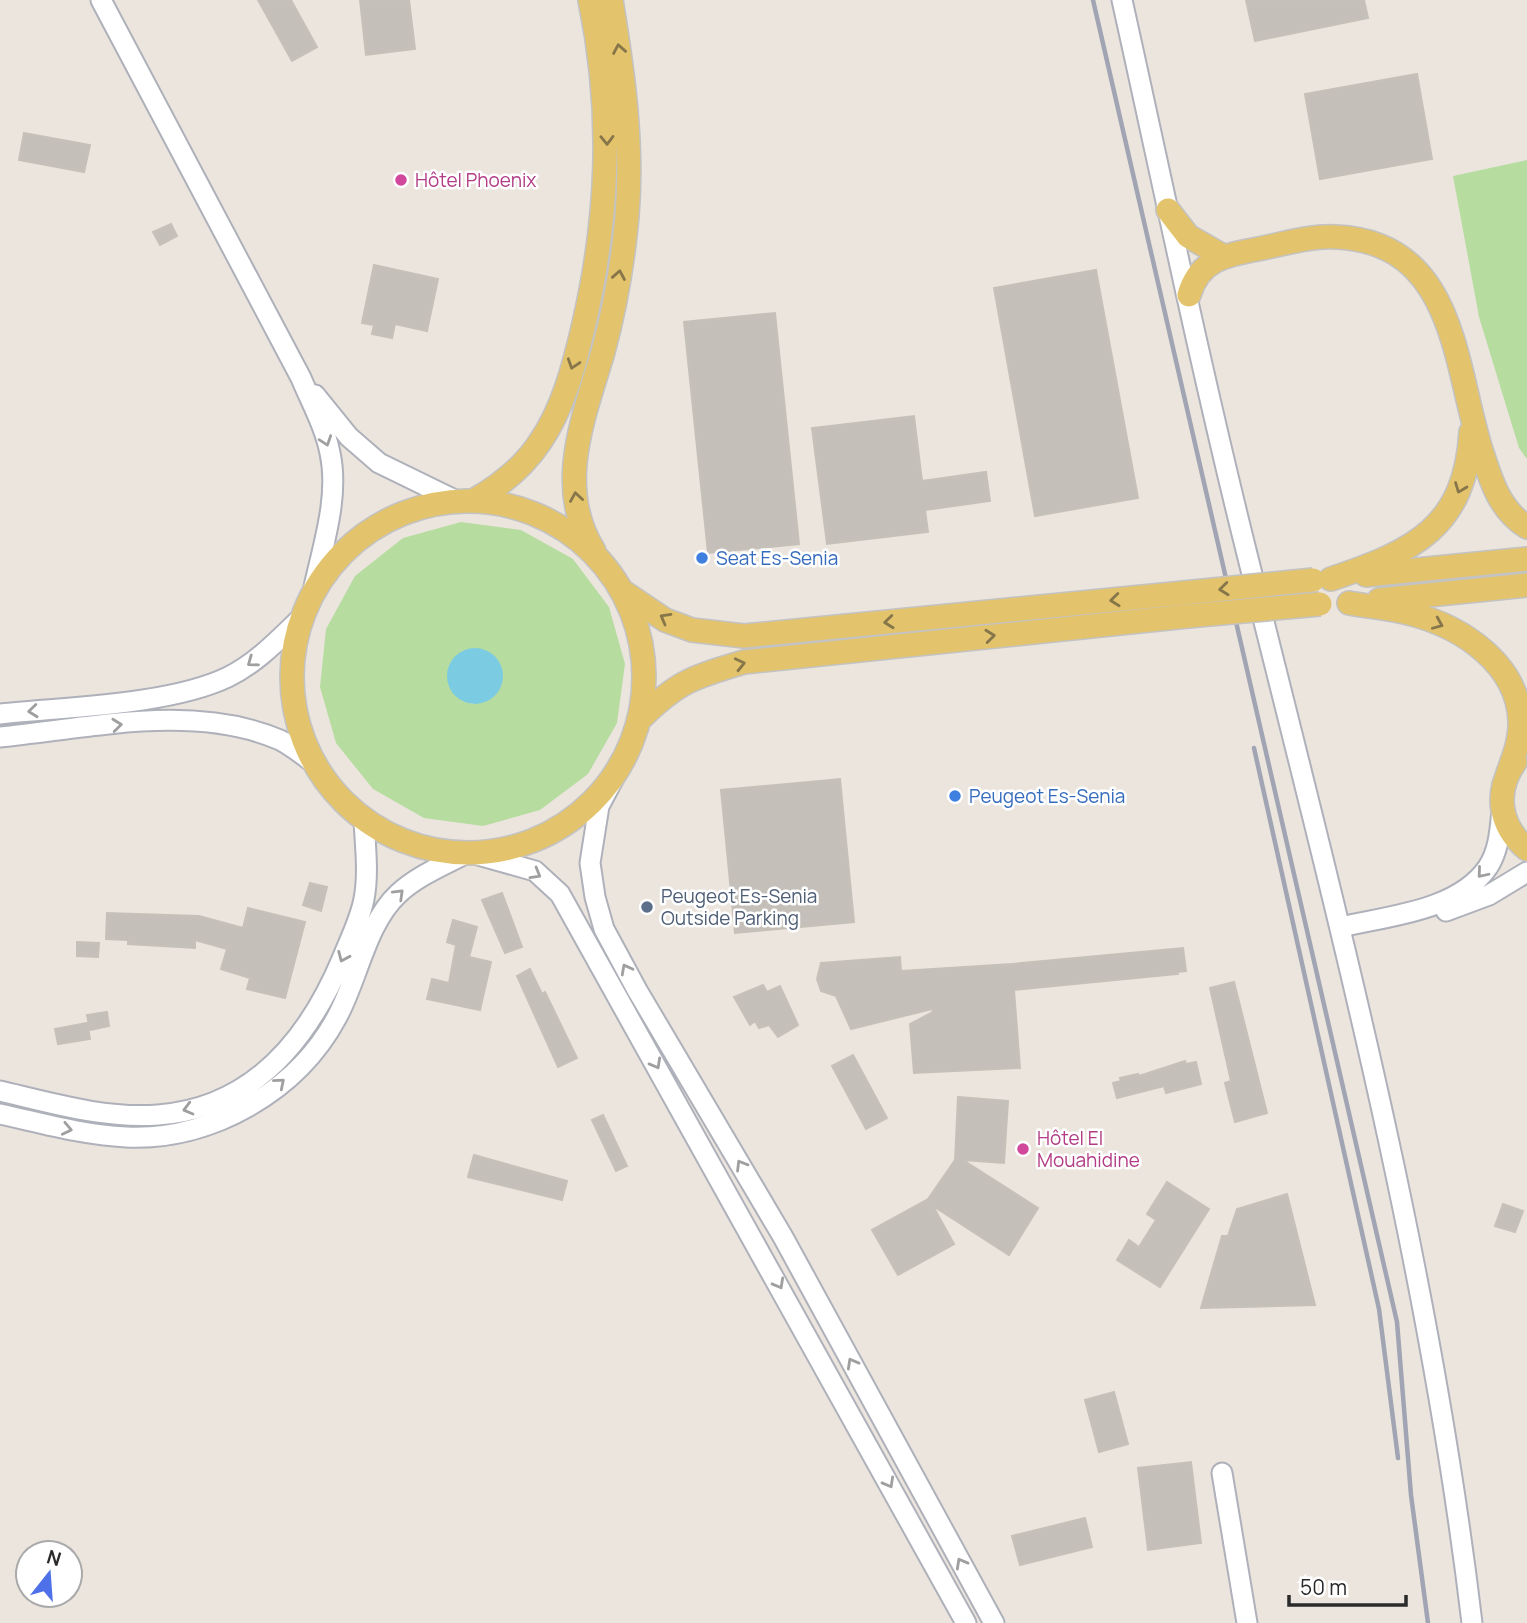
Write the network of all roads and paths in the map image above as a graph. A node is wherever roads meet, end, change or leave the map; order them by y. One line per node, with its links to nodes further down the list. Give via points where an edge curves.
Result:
1 (101, 0): 8 (main road)
2 (590, 0): 10 (main road, one-way to 10, via 601,61 607,154 604,211 588,308 572,369 548,430 516,472)
3 (611, 0): 13 (main road, one-way to 3, via 580,519 573,462 612,311 627,214 627,119)
4 (1122, 0): 5 (main road)
5 (1168, 210): 6 (main road, via 1188,236); 7 (main road)
6 (1223, 256): 7 (main road, via 1199,272); 9 (main road, via 1336,237 1357,239 1398,255 1429,284 1441,303)
7 (1189, 295): 31 (main road, via 1246,548)
8 (301, 377): 10 (main road, via 349,437 379,463); 18 (main road, one-way to 18, via 327,441 332,469 327,522)
9 (1471, 422): 11 (main road, via 1495,490 1507,510); 14 (main road, one-way to 14, via 1465,475 1441,523 1408,549)
10 (466, 502): 13 (main road, via 501,505 546,520 579,540); 18 (main road, via 408,512 373,530 342,554)
11 (1527, 527)
12 (1522, 558): 14 (main road)
13 (599, 560): 16 (main road)
14 (1322, 579): 16 (main road, one-way to 16, bridge, via 744,636 692,630 665,620)
15 (1527, 585): 17 (main road)
16 (622, 591): 20 (main road, via 643,654 645,687)
17 (1349, 603): 20 (main road, one-way to 17, bridge, via 669,690 701,674 744,662); 25 (main road, one-way to 25, via 1413,614 1471,641 1492,658 1507,677 1520,722)
18 (307, 606): 19 (main road, one-way to 19, via 253,662 204,687 149,698); 23 (main road, via 292,666 293,691)
19 (0, 714)
20 (640, 719): 24 (main road)
21 (0, 737): 23 (main road, one-way to 23, via 192,721 254,731 282,741)
22 (1527, 751): 25 (main road)
23 (315, 764): 27 (main road, via 345,803)
24 (617, 772): 29 (main road, via 596,799 569,822 506,849); 34 (main road, one-way to 24, via 604,929 590,863 599,806)
25 (1508, 773): 26 (main road)
26 (1502, 809): 28 (main road, via 1510,831); 31 (main road, one-way to 31, via 1497,849 1489,866 1464,890 1446,901)
27 (365, 819): 29 (main road, via 431,849); 32 (main road, one-way to 32, via 364,897 331,984 320,1009 294,1045 249,1083 205,1105 148,1116 92,1111)
28 (1527, 849)
29 (469, 853): 33 (main road, one-way to 29, via 90,1133 150,1137 211,1124 247,1107 276,1088 323,1041 382,916 397,895 420,877); 35 (main road, one-way to 35, via 535,871 560,894)
30 (1527, 872): 31 (main road, via 1469,903)
31 (1342, 933): 40 (main road, via 1436,1381 1459,1511)
32 (0, 1091)
33 (0, 1114)
34 (783, 1237): 35 (main road); 38 (main road, one-way to 34)
35 (759, 1247): 37 (main road, one-way to 37)
36 (1222, 1473): 39 (main road)
37 (966, 1623)
38 (994, 1623)
39 (1247, 1623)
40 (1472, 1623)

